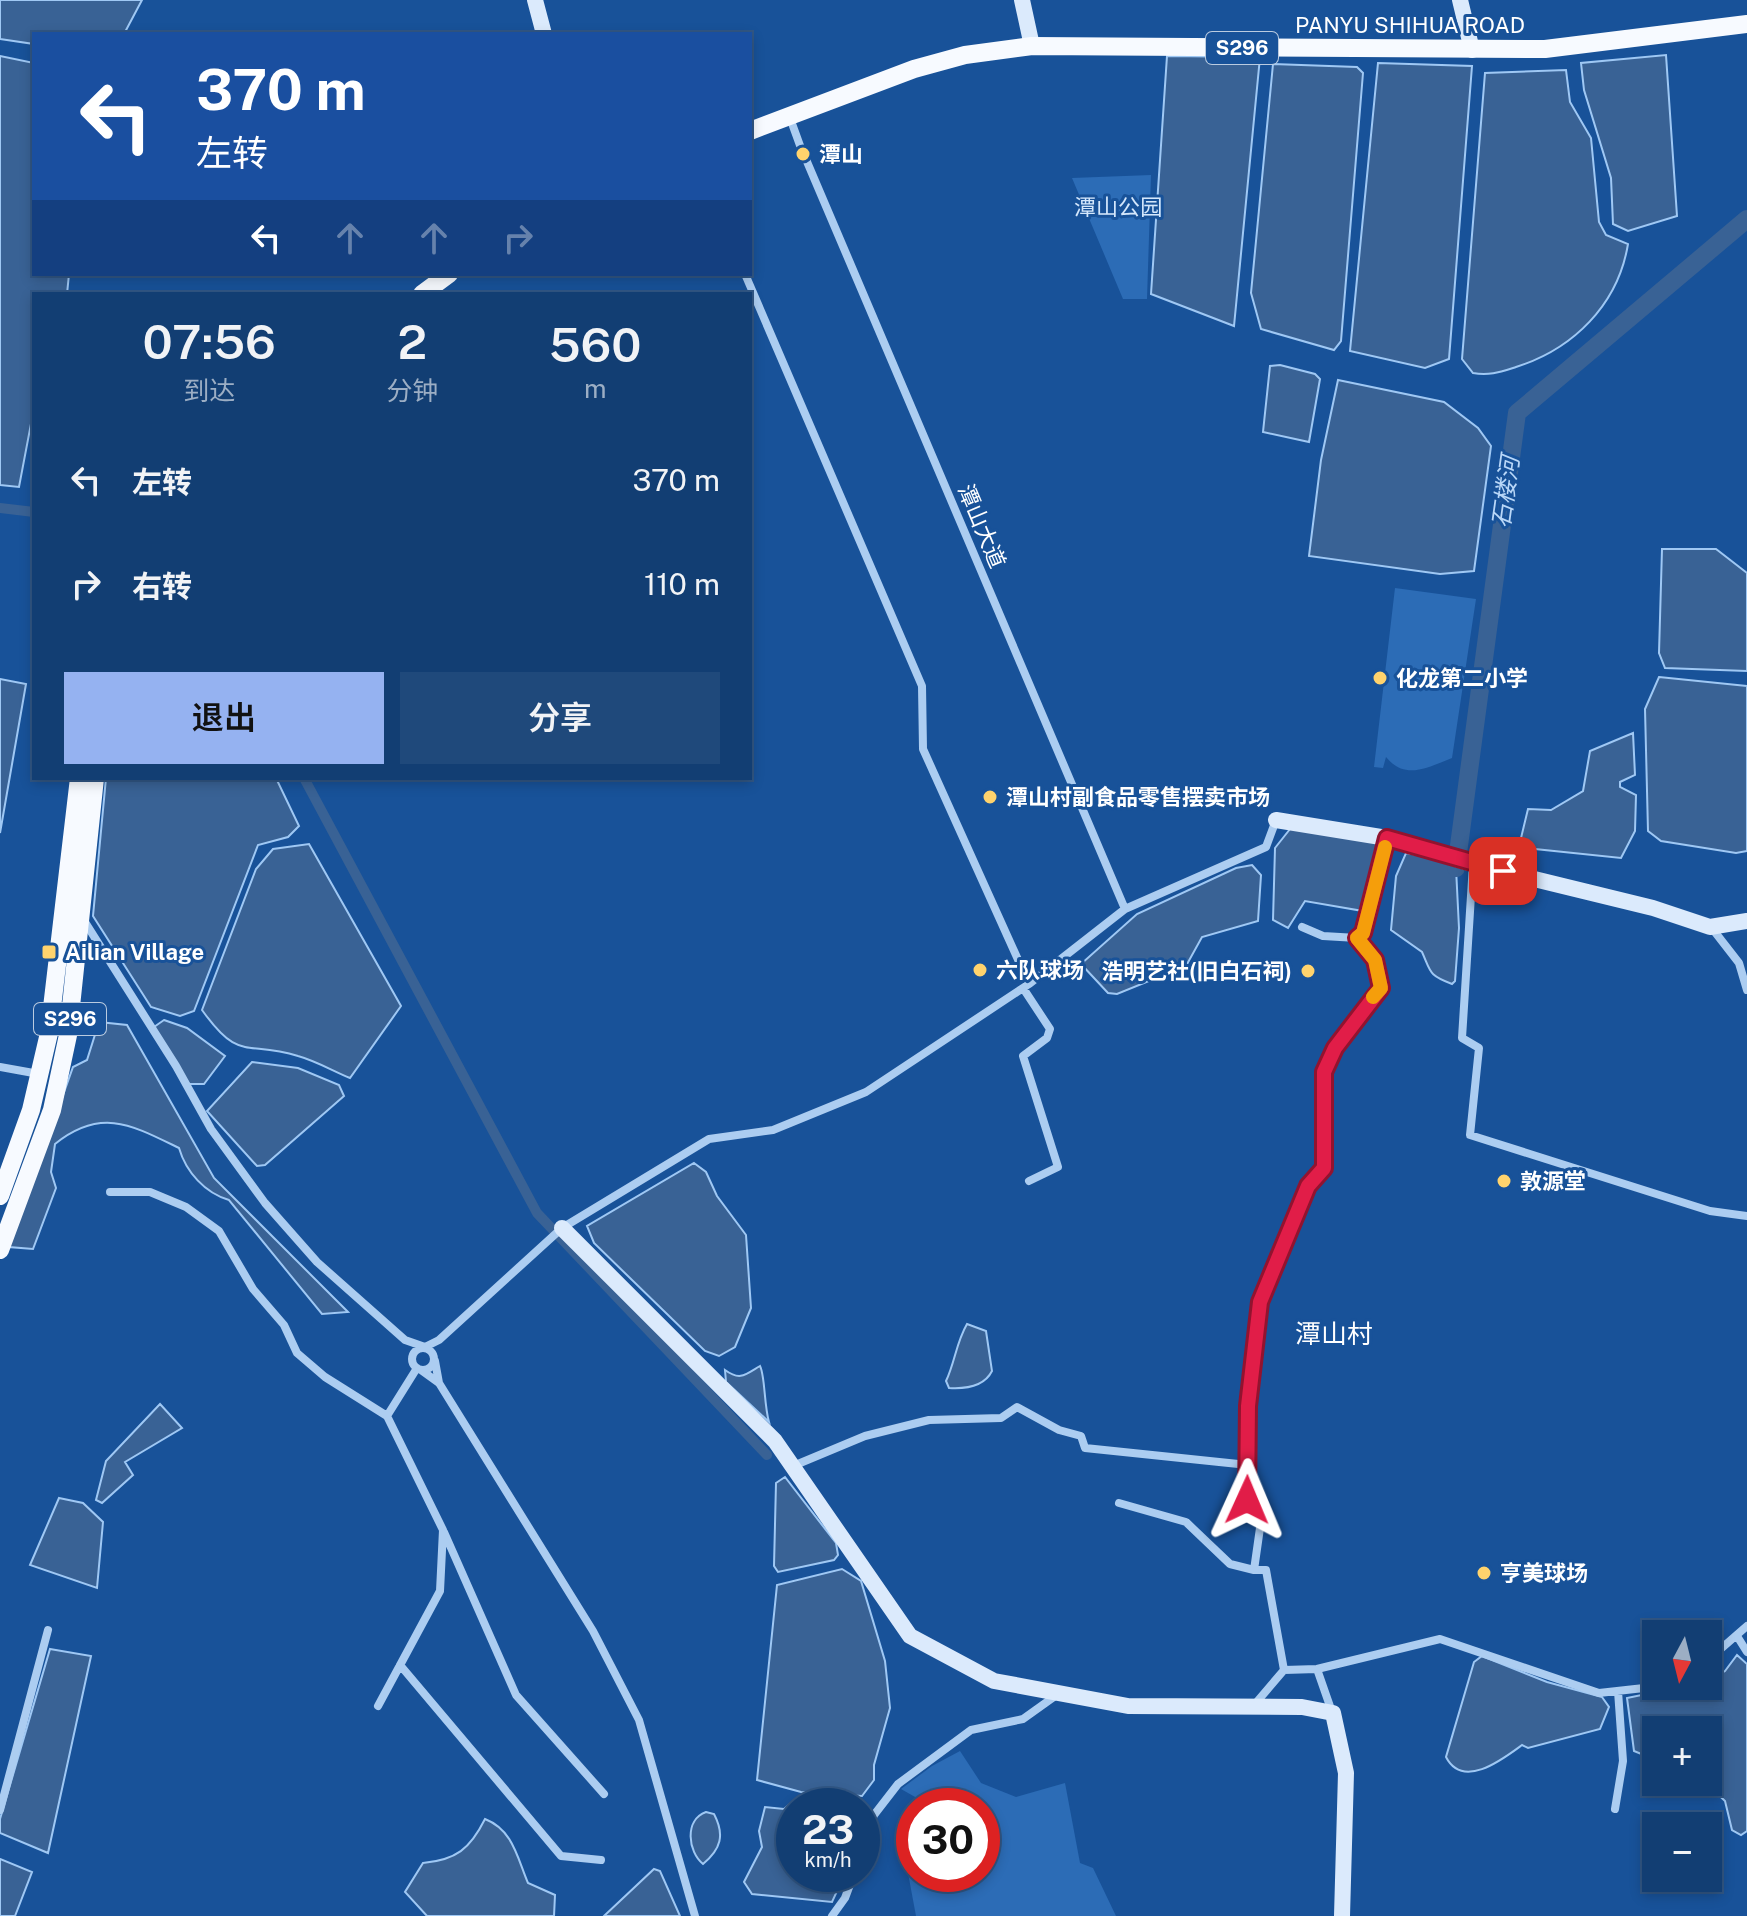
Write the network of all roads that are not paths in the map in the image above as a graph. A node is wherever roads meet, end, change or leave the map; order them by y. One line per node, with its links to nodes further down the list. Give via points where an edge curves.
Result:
1 (535, 0): 5 (street)
2 (1022, 0): 6 (street)
3 (1460, 0): 7 (street)
4 (1747, 24): 7 (main road, PANYU SHIHUA ROAD / S296, via 1545,49)
5 (543, 32)
6 (1032, 46): 7 (main road, PANYU SHIHUA ROAD / S296); 8 (main road, PANYU SHIHUA ROAD / S296, via 914,69)
7 (1472, 50)
8 (789, 117): 9 (main road, PANYU SHIHUA ROAD / S296); 18 (street, 潭山大道)
9 (752, 130)
10 (446, 276): 12 (main road)
11 (746, 276): 24 (street, via 922,686 923,749)
12 (425, 292)
13 (79, 780): 27 (main road, S296, via 49,1033)
14 (95, 780): 19 (main road, S296)
15 (1276, 820): 16 (street); 18 (street, via 1266,847)
16 (1387, 838): 17 (street); 23 (street, via 1363,933)
17 (1462, 860): 22 (street); 31 (street, via 1462,1038 1479,1048 1470,1135 1710,1211)
18 (1125, 909): 24 (street)
19 (82, 917): 33 (main road, S296, via 68,1035 52,1110); 34 (street, via 211,1129 265,1203 317,1262)
20 (1747, 921): 22 (street)
21 (1302, 927): 23 (street, via 1323,936)
22 (1710, 927): 25 (street, via 1739,963)
23 (1357, 938): 42 (street, via 1375,960 1381,988 1335,1048 1324,1072 1324,1168 1308,1186 1260,1302 1248,1406)
24 (1026, 986): 28 (street, via 1050,1029 1047,1038 1023,1056 1058,1167); 32 (street, via 866,1092 773,1130 709,1139)
25 (1747, 990)
26 (0, 1067): 27 (street)
27 (39, 1074): 30 (main road, S296)
28 (1029, 1181)
29 (110, 1192): 41 (street, via 150,1192 186,1207 219,1231 253,1289 284,1325 297,1353)
30 (0, 1196)
31 (1747, 1216)
32 (562, 1228): 35 (street); 43 (street, via 775,1441)
33 (0, 1250)
34 (405, 1340): 36 (street); 37 (street)
35 (439, 1340): 36 (street); 38 (street)
36 (425, 1347): 37 (street); 38 (street)
37 (412, 1359): 39 (street)
38 (435, 1360): 39 (street, via 428,1369); 40 (street)
39 (419, 1369): 40 (street); 41 (street)
40 (439, 1383): 67 (street, via 593,1631 639,1720)
41 (387, 1416): 45 (street)
42 (1248, 1465): 43 (street, via 1085,1448 1081,1436 1017,1407 1001,1418 929,1420 865,1436); 46 (street, via 1247,1500 1261,1521)
43 (793, 1466): 57 (street, via 910,1636 994,1681)
44 (1119, 1503): 46 (street, via 1186,1522 1230,1564)
45 (443, 1530): 52 (street, via 440,1591); 61 (street, via 516,1695)
46 (1254, 1570): 54 (street, via 1266,1570)
47 (1747, 1626): 49 (street)
48 (48, 1630): 64 (street)
49 (1737, 1636): 50 (street); 51 (street)
50 (1722, 1648)
51 (1747, 1652)
52 (400, 1665): 58 (street); 65 (street, via 561,1856)
53 (1317, 1669): 54 (street); 56 (street, via 1440,1639 1599,1693); 60 (street)
54 (1284, 1670): 59 (street)
55 (1642, 1688): 56 (street)
56 (1618, 1691): 63 (street, via 1623,1761)
57 (1059, 1693): 59 (street, via 1128,1706); 62 (street, via 1023,1719 971,1730 898,1784)
58 (378, 1706)
59 (1252, 1708): 60 (street, via 1302,1707)
60 (1333, 1713): 69 (street, via 1346,1773)
61 (604, 1794)
62 (880, 1807)
63 (1615, 1809)
64 (0, 1810)
65 (601, 1860)
66 (847, 1892): 68 (street)
67 (695, 1916)
68 (832, 1916)
69 (1342, 1916)

